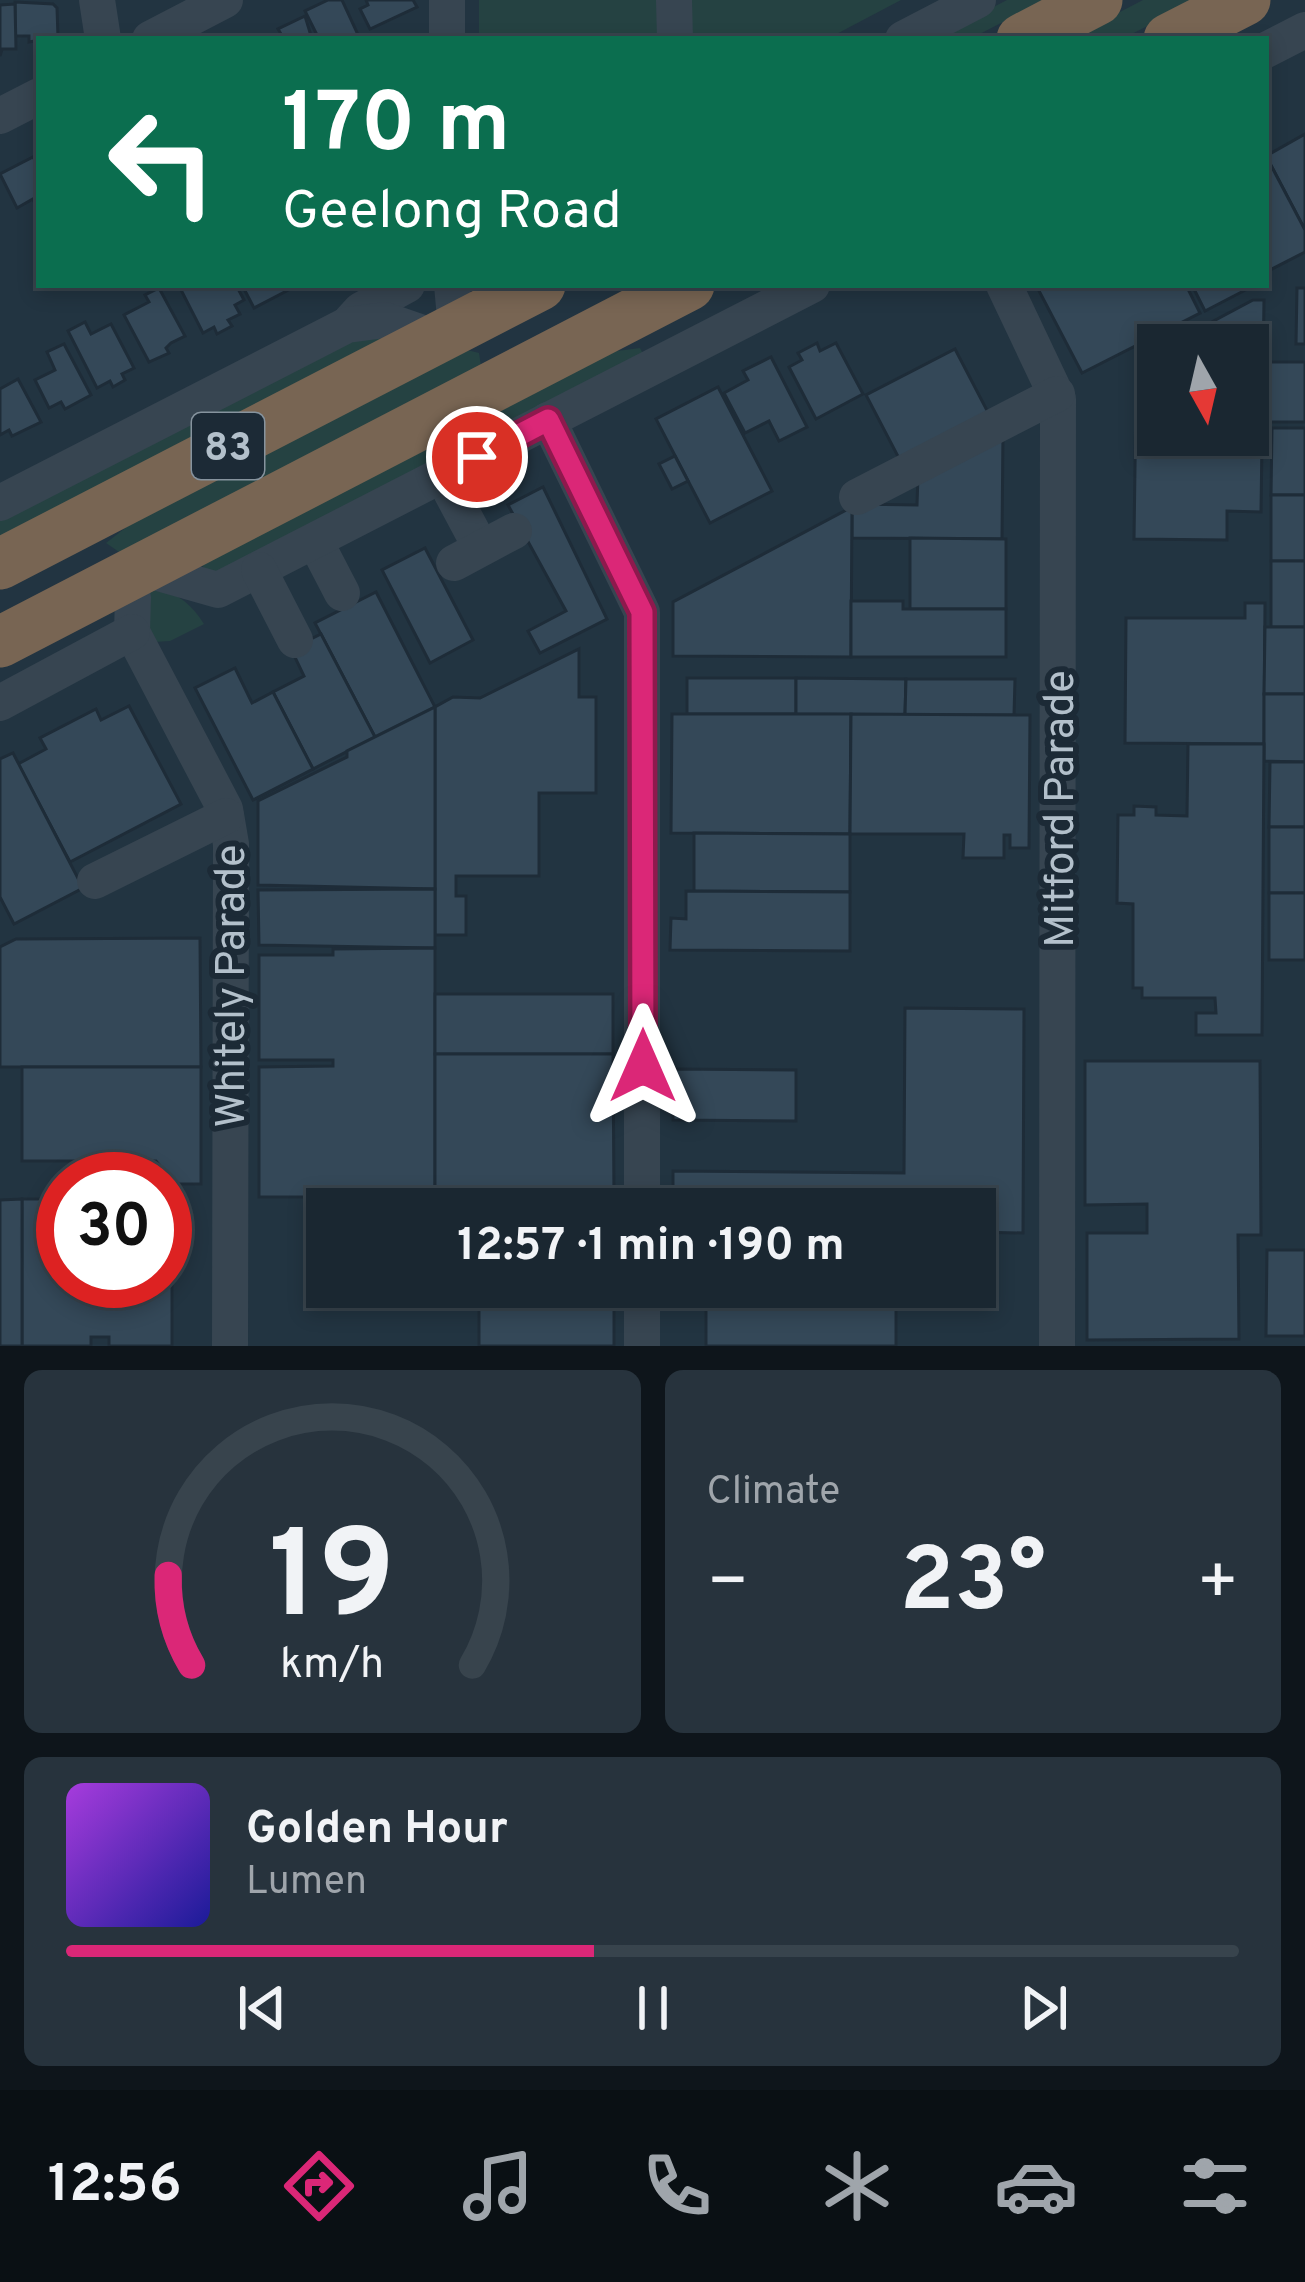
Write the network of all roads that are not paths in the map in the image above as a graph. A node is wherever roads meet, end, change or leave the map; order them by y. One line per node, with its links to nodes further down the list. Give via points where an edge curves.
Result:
1 (97, 0): 9 (street)
2 (225, 0): 10 (street)
3 (447, 0): 11 (street)
4 (674, 0): 12 (street)
5 (978, 0): 13 (street)
6 (1097, 0): 14 (highway)
7 (1246, 0): 15 (highway)
8 (1305, 30): 16 (street)
9 (103, 36)
10 (156, 36)
11 (447, 36)
12 (675, 36)
13 (909, 36)
14 (1028, 36)
15 (1175, 36)
16 (1269, 48)
17 (36, 98): 18 (street)
18 (0, 116)
19 (401, 288): 25 (street)
20 (683, 288): 26 (highway, 83)
21 (806, 288): 28 (street)
22 (1005, 288): 27 (street, Mitford Parade)
23 (511, 291): 24 (highway, 83); 26 (highway)
24 (448, 317): 25 (street); 26 (highway); 34 (highway, 83)
25 (347, 325): 31 (street)
26 (531, 368): 36 (highway, 83)
27 (1057, 394): 30 (street); 47 (street, Mitford Parade)
28 (548, 420): 29 (street); 43 (street, via 642,612)
29 (442, 475): 32 (street, via 467,556); 33 (street)
30 (857, 497)
31 (0, 503)
32 (514, 530)
33 (315, 541): 35 (street); 37 (street)
34 (9, 560): 36 (highway, via 98,562)
35 (259, 570): 36 (street, via 218,590); 38 (street)
36 (128, 591): 39 (highway, 83); 40 (street); 41 (street, Whitely Parade)
37 (342, 593)
38 (295, 640)
39 (0, 642)
40 (0, 703)
41 (226, 816): 42 (street); 45 (street, Whitely Parade)
42 (95, 881)
43 (642, 1188)
44 (642, 1308): 46 (street)
45 (230, 1346)
46 (642, 1346)
47 (1057, 1346)

